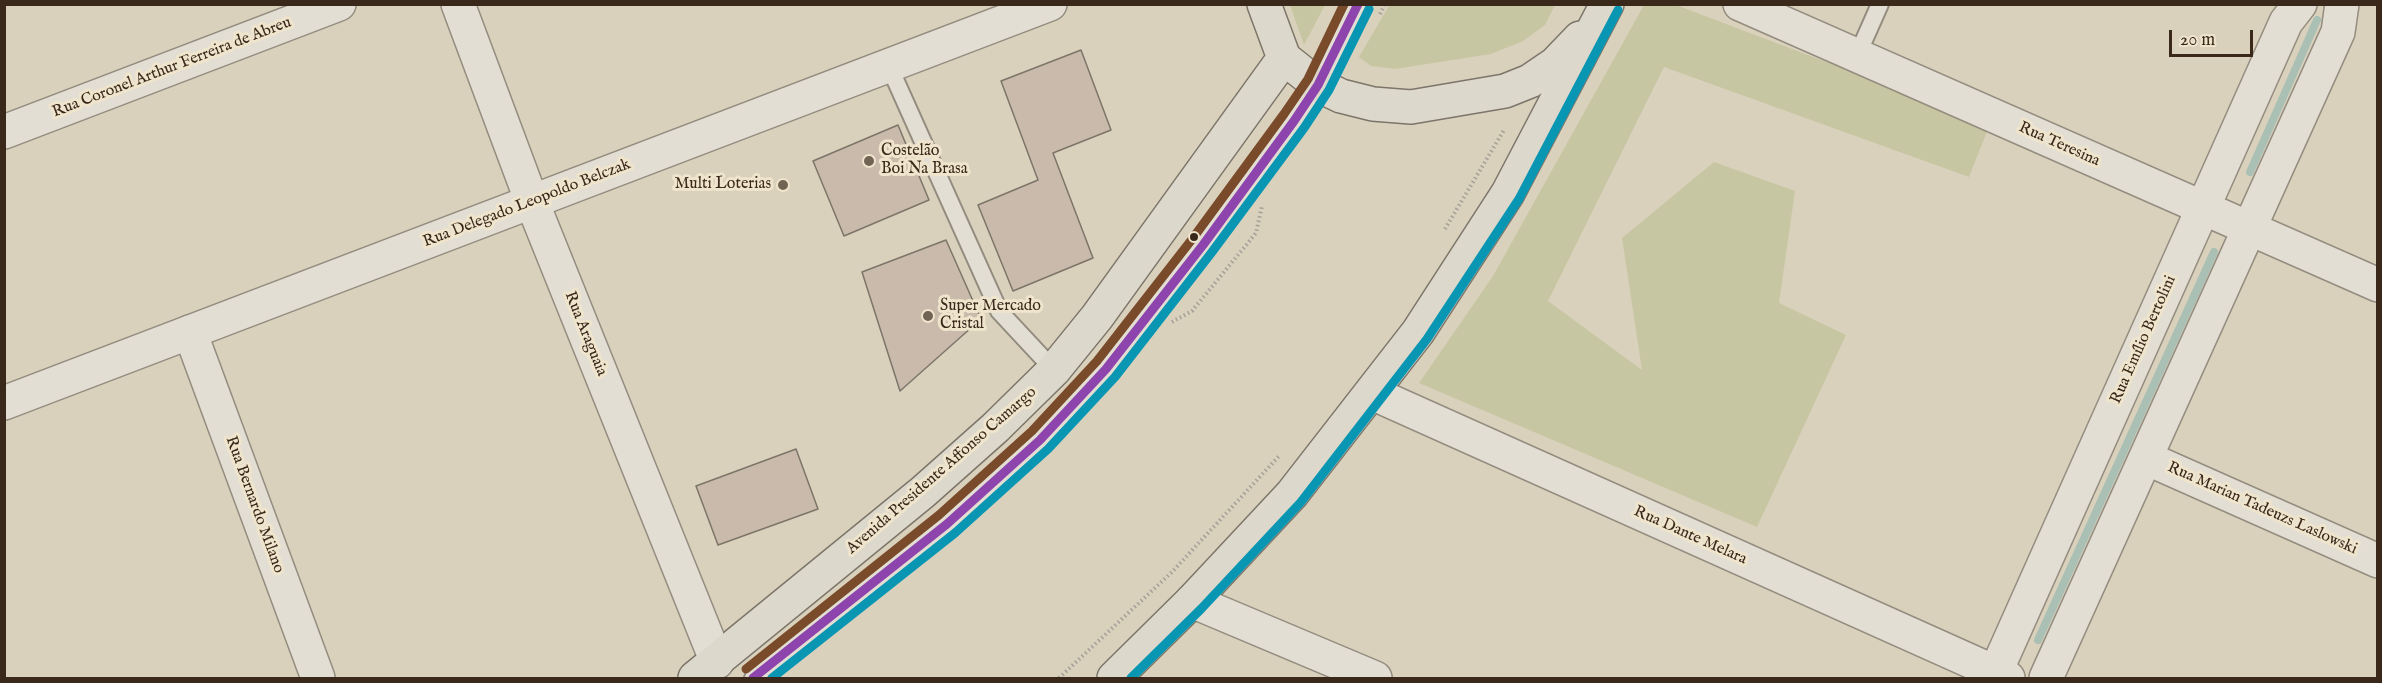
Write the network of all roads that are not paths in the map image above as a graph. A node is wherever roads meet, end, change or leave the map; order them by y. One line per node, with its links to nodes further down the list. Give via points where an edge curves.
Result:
1 (339, 4): 15 (street, Rua Coronel Arthur Ferreira de Abreu)
2 (458, 4): 16 (street, Rua Araguaia)
3 (1050, 4): 13 (street, Rua Delegado Leopoldo Belczak)
4 (1264, 4): 12 (main road)
5 (1358, 4): 14 (lane)
6 (1740, 4): 11 (street, Rua Teresina)
7 (1880, 4): 11 (lane)
8 (2300, 4): 17 (street, Rua Emílio Bertolini, via 2286,22)
9 (2342, 4): 18 (street, via 2338,32)
10 (1606, 7): 14 (main road, via 1555,64 1530,81 1505,91 1411,107 1373,104); 22 (main road, via 1508,193 1437,304)
11 (1857, 56): 17 (street, Rua Teresina)
12 (1284, 58): 14 (main road); 21 (main road, Avenida Presidente Affonso Camargo, via 1097,317)
13 (889, 66): 16 (street, Rua Delegado Leopoldo Belczak); 21 (lane, via 999,311)
14 (1318, 85): 30 (lane, via 1203,245 1113,360 1040,440 947,524)
15 (4, 132)
16 (532, 202): 20 (street, Rua Delegado Leopoldo Belczak); 27 (street, Rua Araguaia)
17 (2203, 208): 18 (street, Rua Teresina); 28 (street, Rua Emílio Bertolini)
18 (2249, 228): 19 (street, Rua Teresina); 24 (street)
19 (2378, 285)
20 (190, 332): 23 (street, Rua Delegado Leopoldo Belczak); 29 (street, Rua Bernardo Milano)
21 (1054, 370): 27 (main road, Avenida Presidente Affonso Camargo, via 938,479)
22 (1372, 393): 26 (main road, via 1292,494); 28 (street, Rua Dante Melara)
23 (4, 403)
24 (2146, 458): 25 (street, Rua Marian Tadeuzs Laslowski); 33 (street)
25 (2378, 561)
26 (1192, 601): 31 (main road); 32 (street)
27 (706, 670)
28 (1999, 677)
29 (318, 678)
30 (753, 678)
31 (1114, 678)
32 (1375, 678)
33 (2046, 678)

